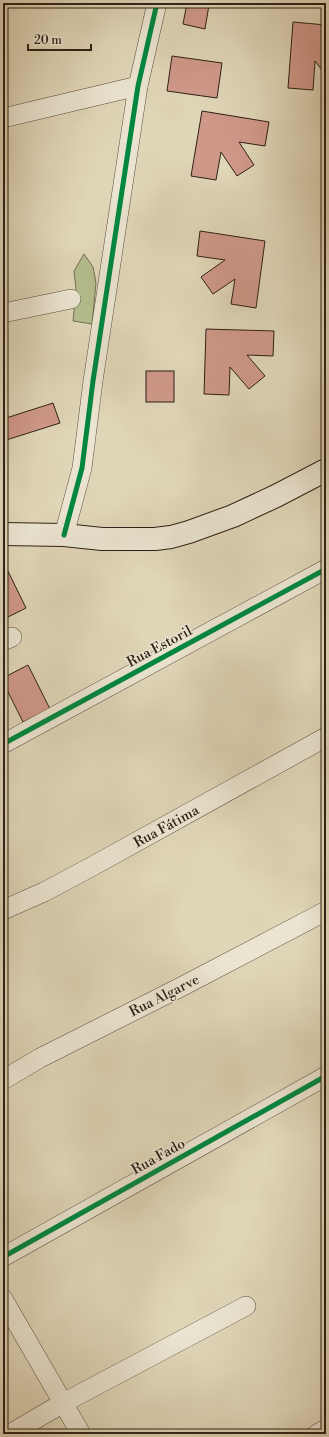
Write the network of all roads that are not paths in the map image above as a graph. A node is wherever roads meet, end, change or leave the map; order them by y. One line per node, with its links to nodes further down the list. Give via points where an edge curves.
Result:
1 (157, 3): 2 (street)
2 (138, 86): 3 (street); 8 (street, via 82,468)
3 (3, 118)
4 (71, 299): 5 (street)
5 (3, 313)
6 (326, 470): 8 (main road, via 239,513 171,537 102,540)
7 (3, 534): 8 (main road)
8 (64, 535)
9 (326, 569): 11 (street, Rua Estoril)
10 (326, 737): 12 (street, Rua Fátima, via 91,867)
11 (3, 744)
12 (3, 910)
13 (326, 911): 15 (street, Rua Algarve, via 40,1058)
14 (326, 1076): 16 (street, Rua Fado)
15 (3, 1080)
16 (3, 1257)
17 (3, 1299): 19 (street)
18 (246, 1306): 19 (street)
19 (63, 1403): 21 (street); 22 (street)
20 (326, 1429): 23 (street)
21 (10, 1434)
22 (80, 1434)
23 (317, 1434)

